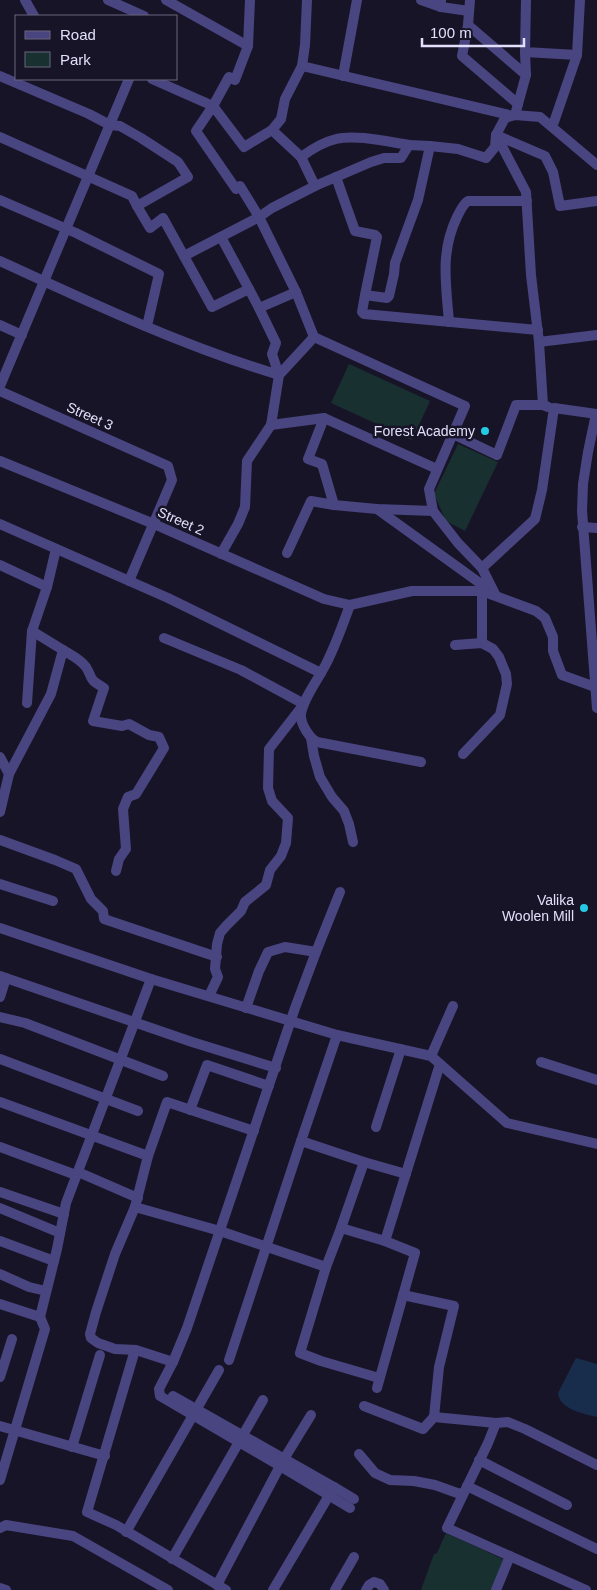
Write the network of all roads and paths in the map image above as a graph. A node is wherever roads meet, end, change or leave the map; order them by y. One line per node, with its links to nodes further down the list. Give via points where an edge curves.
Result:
1 (25, 0): 13 (street)
2 (108, 0): 14 (street)
3 (166, 0): 16 (street)
4 (250, 0): 16 (street)
5 (307, 0): 19 (street)
6 (357, 0): 21 (street)
7 (421, 0): 11 (street)
8 (470, 0): 12 (street)
9 (526, 0): 17 (street)
10 (580, 0): 18 (street)
11 (441, 3): 12 (street)
12 (469, 11): 15 (street)
13 (33, 15)
14 (142, 15)
15 (468, 25): 22 (street); 25 (street, via 462,56)
16 (248, 46): 26 (street, via 235,80 229,77)
17 (525, 52): 18 (street); 22 (street)
18 (577, 55): 28 (street)
19 (302, 66): 21 (street); 30 (street, via 285,99 281,119)
20 (0, 76): 29 (street)
21 (343, 76): 27 (street)
22 (526, 76): 25 (street)
23 (129, 80): 29 (street)
24 (154, 80): 26 (street)
25 (518, 104): 27 (street)
26 (212, 106): 30 (street, via 244,147); 44 (street, via 196,131 236,189 240,186)
27 (512, 115): 31 (street, via 505,118); 36 (street, via 540,117)
28 (554, 122)
29 (110, 125): 38 (street); 43 (street, via 120,126 178,162 188,177)
30 (272, 130): 35 (street)
31 (496, 135): 34 (street, via 495,147 486,158 458,149); 41 (street, via 526,192); 42 (street, via 545,156 553,172 560,206)
32 (0, 137): 38 (street)
33 (409, 145): 34 (street); 35 (street, via 337,138); 37 (street, via 401,158 384,158)
34 (430, 146): 52 (street, via 418,200 395,263 389,296)
35 (301, 156): 39 (street)
36 (597, 165)
37 (336, 176): 39 (street); 52 (street, via 355,231 377,237)
38 (88, 178): 43 (street, via 132,196); 45 (street)
39 (315, 186): 44 (street)
40 (0, 200): 45 (street)
41 (527, 201): 54 (street, via 468,201 463,205 446,247); 57 (street, via 530,275)
42 (597, 201)
43 (137, 206): 47 (street, via 150,228 163,218)
44 (259, 217): 46 (street); 51 (street)
45 (67, 229): 49 (street); 56 (street, via 159,274)
46 (221, 237): 47 (street); 50 (street)
47 (184, 256): 50 (street, via 212,307)
48 (0, 261): 49 (street)
49 (44, 281): 56 (street); 58 (street)
50 (249, 289): 53 (street)
51 (296, 292): 53 (street); 60 (street)
52 (365, 295): 54 (street, via 364,314)
53 (259, 308): 62 (street, via 276,343 272,354)
54 (449, 322): 57 (street)
55 (0, 325): 58 (street)
56 (147, 326): 62 (street, via 231,360)
57 (538, 330): 61 (street)
58 (22, 335): 63 (street)
59 (597, 335): 61 (street)
60 (314, 337): 62 (street); 70 (street, via 465,406)
61 (539, 342): 65 (street)
62 (279, 375): 69 (street)
63 (0, 386)
64 (0, 391): 77 (street, Street 3, via 168,466 172,480)
65 (543, 405): 66 (street); 70 (street, via 516,405 497,454)
66 (554, 408): 67 (street); 84 (street, via 535,519)
67 (597, 414): 78 (street, via 583,484)
68 (324, 418): 69 (street); 72 (street); 73 (street, via 308,459 322,464)
69 (272, 425): 82 (street, via 246,461 245,508)
70 (453, 434): 72 (street)
71 (0, 461): 77 (street, Street 2)
72 (437, 469): 75 (street, via 429,489)
73 (334, 505): 74 (street); 81 (street, via 312,502)
74 (377, 509): 75 (street); 84 (street, via 495,594)
75 (433, 511): 84 (street)
76 (0, 524): 80 (street)
77 (154, 524): 82 (street, Street 2); 88 (street)
78 (582, 527): 79 (street); 86 (street)
79 (597, 528)
80 (56, 549): 88 (street); 89 (street)
81 (286, 553)
82 (221, 554): 92 (street, Street 2, via 324,599)
83 (1, 565): 85 (street); 89 (street)
84 (482, 568)
85 (0, 577)
86 (586, 578): 87 (street); 91 (street)
87 (597, 578)
88 (129, 581): 99 (street)
89 (47, 587): 94 (street)
90 (482, 591): 92 (street, via 412,591); 96 (street); 100 (street, via 536,611 545,618 562,675)
91 (593, 604): 93 (street)
92 (350, 605): 99 (street)
93 (593, 624): 100 (street)
94 (32, 631): 98 (street); 101 (street)
95 (164, 638): 102 (street, via 241,670)
96 (482, 643): 97 (street); 105 (street, via 499,657 507,684 500,716)
97 (454, 645)
98 (62, 650): 108 (street, via 51,694); 112 (street, via 79,660 91,681 104,688 94,721 122,726 129,724 159,737 164,748 136,794 128,797 123,809 126,849)
99 (322, 673): 102 (street)
100 (596, 684): 103 (street)
101 (27, 703)
102 (304, 704): 104 (street, via 301,720); 118 (street, via 269,748 268,788 272,801 288,818 286,843 270,870 266,885 245,902 220,934)
103 (597, 708)
104 (311, 738): 107 (street); 111 (street, via 320,778 344,812)
105 (463, 754)
106 (0, 757): 108 (street)
107 (421, 762)
108 (9, 774): 109 (street)
109 (0, 812)
110 (0, 840): 118 (street, via 76,869 91,899 103,911 104,919)
111 (353, 842)
112 (116, 871)
113 (0, 884): 115 (street)
114 (340, 892): 117 (street)
115 (53, 901)
116 (0, 928): 120 (street)
117 (316, 952): 124 (street, via 285,947 268,952); 126 (street)
118 (217, 957): 121 (street, via 215,969 218,977)
119 (3, 977): 122 (street); 127 (street)
120 (151, 979): 121 (street); 127 (street)
121 (209, 996): 124 (street)
122 (0, 997)
123 (453, 1006): 130 (street)
124 (246, 1008): 126 (street)
125 (0, 1017): 132 (street, via 25,1023)
126 (292, 1021): 128 (street); 135 (street)
127 (135, 1023): 132 (street); 135 (street)
128 (337, 1035): 129 (street); 146 (street)
129 (401, 1049): 130 (street); 143 (street)
130 (431, 1056): 134 (street)
131 (0, 1060): 139 (street)
132 (120, 1061): 136 (street); 139 (street)
133 (541, 1062): 137 (street)
134 (440, 1064): 147 (street, via 507,1123); 152 (street)
135 (276, 1068): 138 (street)
136 (163, 1076)
137 (597, 1080)
138 (269, 1086): 141 (street, via 207,1065); 144 (street)
139 (106, 1099): 142 (street); 145 (street)
140 (0, 1102): 145 (street)
141 (190, 1110): 144 (street); 149 (street, via 167,1102)
142 (138, 1111)
143 (376, 1127)
144 (254, 1131): 158 (street)
145 (92, 1135): 149 (street); 151 (street)
146 (301, 1141): 150 (street); 162 (street)
147 (597, 1144)
148 (0, 1147): 151 (street)
149 (148, 1156): 154 (street)
150 (364, 1162): 152 (street); 157 (street)
151 (77, 1174): 154 (street); 156 (street)
152 (406, 1174): 161 (street)
153 (0, 1192): 156 (street)
154 (137, 1203): 158 (street); 171 (street, via 115,1254 90,1334 98,1343 115,1349)
155 (0, 1208): 159 (street)
156 (64, 1214): 159 (street)
157 (341, 1228): 161 (street); 164 (street)
158 (220, 1232): 162 (street); 174 (street)
159 (60, 1233): 163 (street)
160 (0, 1241): 163 (street)
161 (385, 1241): 167 (street, via 415,1253)
162 (265, 1247): 164 (street); 173 (street)
163 (54, 1261): 166 (street)
164 (326, 1267): 167 (street, via 300,1353 378,1383)
165 (0, 1274): 166 (street)
166 (46, 1292): 169 (street)
167 (403, 1295): 181 (street, via 454,1306 439,1367)
168 (0, 1304): 169 (street)
169 (40, 1317): 184 (street, via 45,1329)
170 (12, 1339): 176 (street)
171 (135, 1350): 174 (street); 188 (street)
172 (100, 1355): 186 (street)
173 (229, 1360)
174 (173, 1362): 179 (street, via 159,1389 160,1396)
175 (219, 1370): 179 (street)
176 (0, 1378)
177 (263, 1400): 185 (street)
178 (364, 1406): 181 (street, via 423,1429)
179 (195, 1412): 185 (street); 198 (street)
180 (311, 1415): 190 (street)
181 (434, 1417): 182 (street)
182 (496, 1422): 189 (street); 191 (street, via 508,1422 525,1429)
183 (0, 1426): 184 (street)
184 (15, 1430): 186 (street); 192 (street)
185 (241, 1438): 190 (street); 202 (street)
186 (72, 1447): 188 (street)
187 (359, 1454): 193 (street, via 375,1473 390,1480 436,1485 460,1494)
188 (105, 1456): 198 (street, via 87,1512)
189 (479, 1460): 193 (street); 196 (street)
190 (282, 1463): 194 (street); 203 (street)
191 (597, 1465)
192 (0, 1480)
193 (466, 1489): 199 (street); 200 (street, via 447,1528)
194 (331, 1492): 195 (street); 207 (street)
195 (352, 1503)
196 (567, 1505)
197 (0, 1528): 206 (street, via 6,1525 73,1536)
198 (126, 1532): 202 (street)
199 (597, 1549)
200 (510, 1556): 211 (street); 212 (street)
201 (354, 1557): 208 (street)
202 (172, 1559): 203 (street)
203 (221, 1587)
204 (0, 1588): 205 (street)
205 (6, 1590)
206 (168, 1590)
207 (273, 1590)
208 (335, 1590)
209 (366, 1590): 210 (street, via 374,1582)
210 (384, 1590)
211 (496, 1590)
212 (586, 1590)

